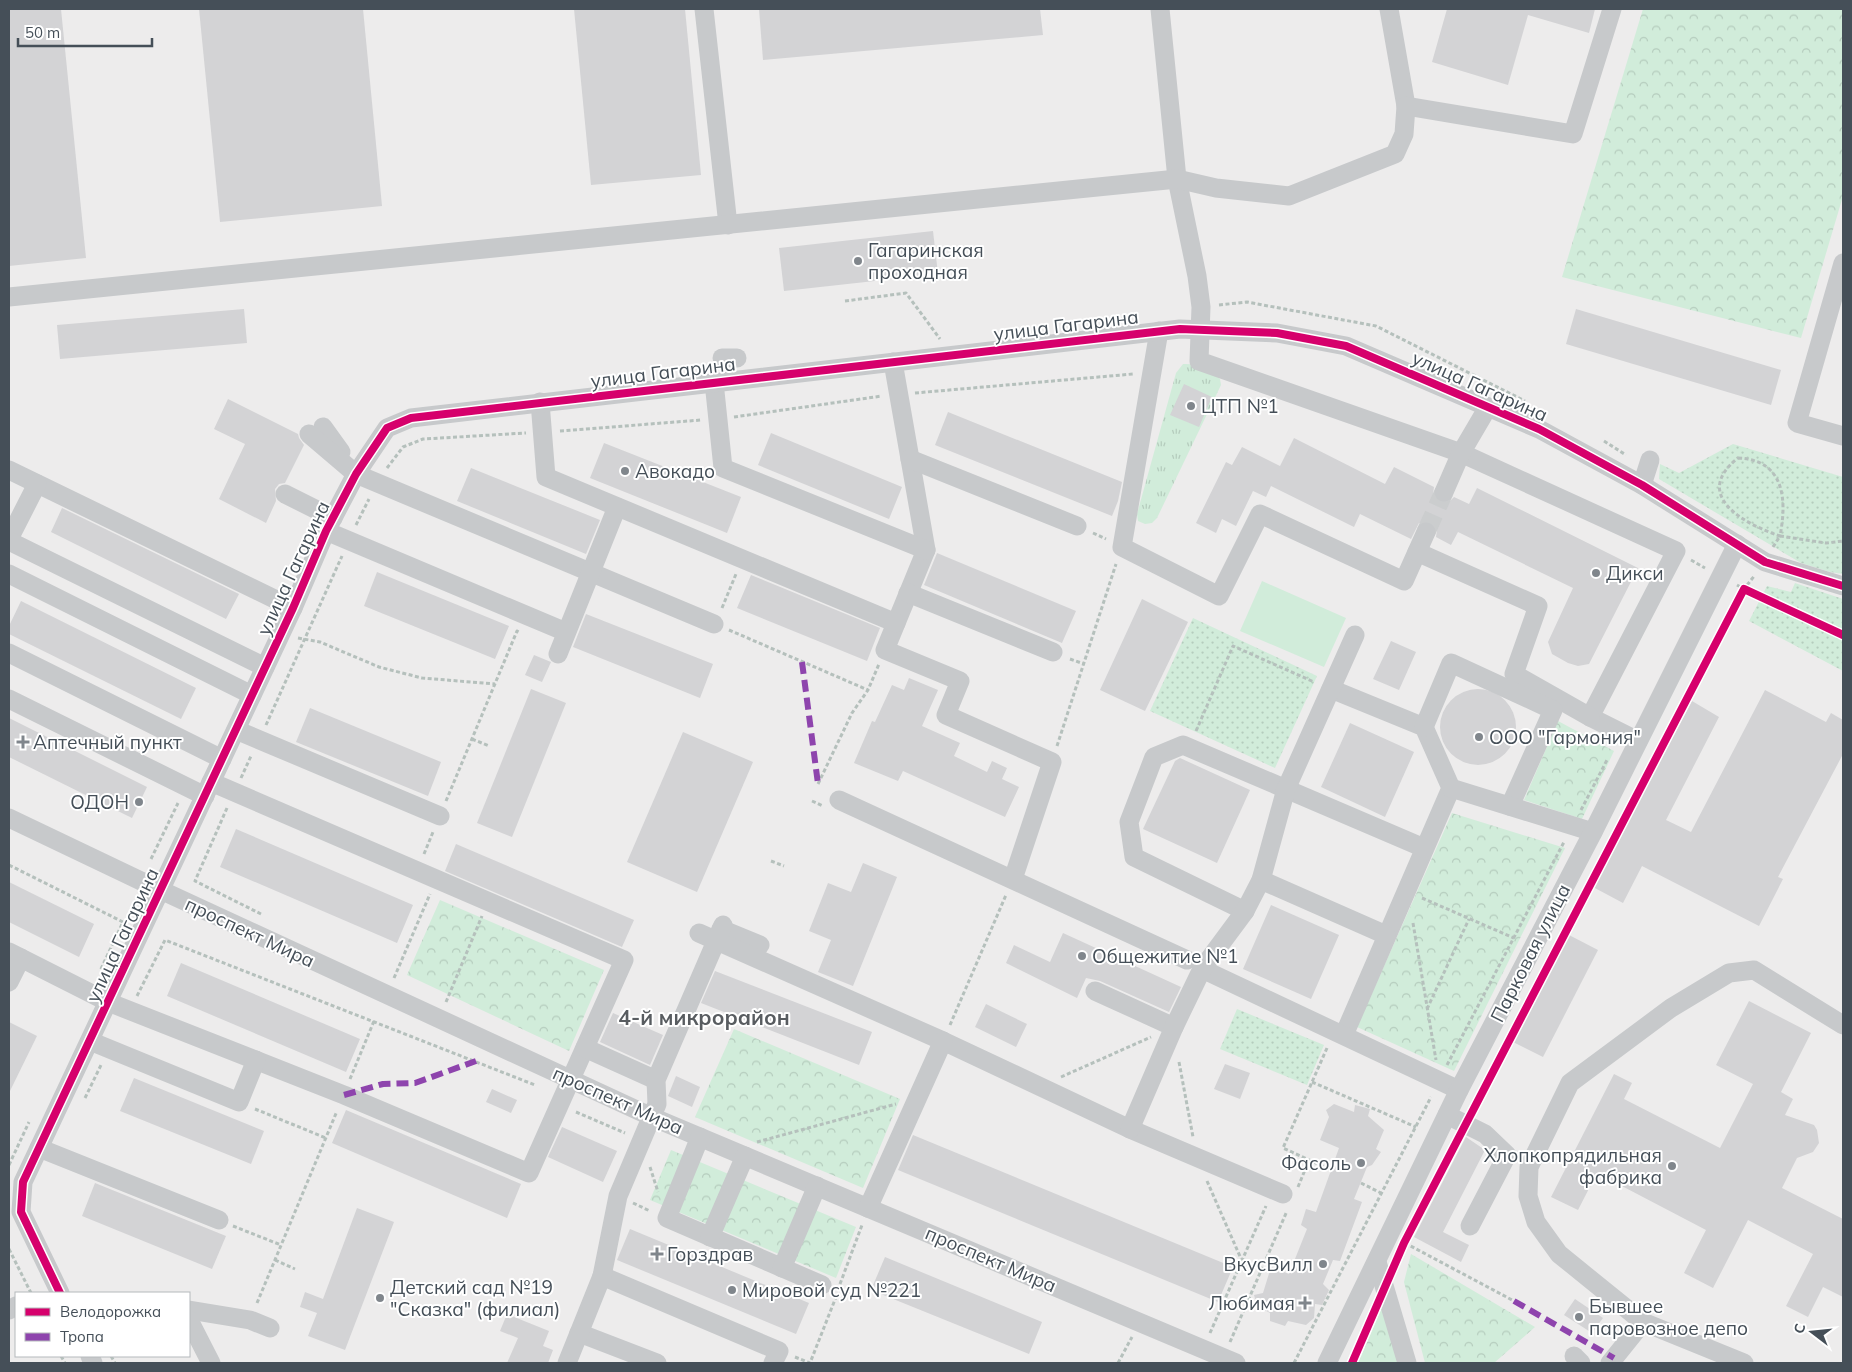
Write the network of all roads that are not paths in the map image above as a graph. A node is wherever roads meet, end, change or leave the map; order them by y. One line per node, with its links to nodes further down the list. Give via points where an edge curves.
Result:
1 (704, 9): 7 (street)
2 (1160, 9): 6 (street)
3 (1389, 9): 5 (street)
4 (1612, 9): 5 (street, via 1574,134)
5 (1406, 106): 6 (street, via 1404,134 1396,154 1289,196 1216,188)
6 (1177, 179): 7 (street); 10 (street, via 1197,276 1201,307)
7 (728, 225): 9 (street)
8 (1843, 263): 17 (street, via 1797,423)
9 (9, 297)
10 (1199, 328): 11 (street, улица Гагарина); 15 (street, улица Гагарина, via 1277,333 1346,346); 18 (street, via 1199,361)
11 (1159, 331): 12 (street, улица Гагарина); 32 (street, via 1122,547 1219,596 1260,514 1404,580)
12 (893, 362): 13 (street, улица Гагарина); 19 (street)
13 (714, 382): 14 (street, улица Гагарина); 31 (street, via 723,468)
14 (540, 402): 21 (street, улица Гагарина, via 461,405 411,418 387,428); 25 (street, via 546,477)
15 (1488, 407): 18 (street); 30 (street, улица Гагарина, via 1646,473)
16 (316, 431): 21 (street)
17 (1843, 436)
18 (1461, 454): 23 (street); 50 (street, via 1676,552)
19 (910, 459): 27 (street); 31 (street)
20 (9, 470): 22 (street)
21 (356, 474): 26 (street, улица Гагарина); 33 (street)
22 (37, 484): 29 (street); 37 (street)
23 (1444, 492)
24 (285, 494): 26 (street)
25 (617, 507): 33 (street); 38 (street)
26 (329, 525): 37 (street, улица Гагарина); 40 (street)
27 (1077, 526)
28 (1426, 532): 32 (street)
29 (9, 540): 45 (street)
30 (1737, 544): 35 (street, улица Гагарина, via 1777,567); 53 (street, Парковая улица)
31 (926, 550): 36 (street)
32 (1417, 552): 46 (street, via 1538,606)
33 (591, 572): 39 (street); 40 (street)
34 (9, 574): 48 (street)
35 (1843, 586)
36 (908, 593): 38 (street); 42 (street)
37 (293, 608): 45 (street, улица Гагарина)
38 (896, 623): 64 (street, via 885,650 960,680 946,716 1052,762)
39 (714, 624)
40 (566, 632): 44 (street)
41 (1355, 635): 47 (street)
42 (1052, 652)
43 (9, 653): 54 (street)
44 (558, 654)
45 (265, 667): 48 (street, улица Гагарина)
46 (1508, 680): 50 (street); 51 (street, via 1451,663); 59 (street, via 1553,710)
47 (1331, 689): 51 (street); 57 (street)
48 (252, 695): 52 (street, улица Гагарина)
49 (9, 699): 56 (street)
50 (1590, 717): 53 (street)
51 (1424, 727): 55 (street)
52 (236, 730): 54 (street, улица Гагарина); 60 (street)
53 (1638, 741): 62 (street, Парковая улица)
54 (222, 759): 56 (street, улица Гагарина)
55 (1451, 788): 59 (street); 63 (street)
56 (208, 789): 66 (street, улица Гагарина); 82 (street, via 417,871 624,960)
57 (1286, 789): 63 (street); 65 (street); 67 (street, via 1183,745 1154,757 1129,822 1134,857)
58 (840, 800): 64 (street)
59 (1510, 806): 62 (street)
60 (440, 816)
61 (9, 818): 66 (street, проспект Мира)
62 (1593, 832): 86 (street, Парковая улица)
63 (1424, 848): 70 (street)
64 (1013, 879): 73 (street)
65 (1261, 880): 67 (street); 70 (street)
66 (161, 890): 76 (street, улица Гагарина); 84 (street, проспект Мира)
67 (1245, 911): 73 (street)
68 (720, 932): 69 (street); 71 (street); 81 (street); 85 (street)
69 (699, 933)
70 (1386, 935): 79 (street)
71 (760, 945)
72 (15, 955): 74 (street); 76 (street)
73 (1195, 965): 78 (street); 79 (street)
74 (9, 982)
75 (1095, 991): 78 (street)
76 (108, 1002): 80 (street, улица Гагарина); 83 (street)
77 (1843, 1025): 106 (street, via 1754,970 1729,973 1671,1008 1570,1083 1529,1167 1528,1196 1536,1222 1559,1254)
78 (1174, 1026): 89 (street)
79 (1339, 1032): 86 (street)
80 (90, 1041): 83 (street, via 238,1102); 91 (street, улица Гагарина)
81 (943, 1041): 89 (street); 95 (street)
82 (585, 1048): 84 (street); 85 (street)
83 (256, 1060): 84 (street, via 529,1173)
84 (570, 1080): 88 (street, проспект Мира)
85 (656, 1080): 88 (street, via 657,1104)
86 (1459, 1090): 87 (street, Парковая улица)
87 (1447, 1115): 97 (street, via 1485,1134 1508,1155); 99 (street, Парковая улица)
88 (652, 1117): 90 (street, проспект Мира); 101 (street, via 618,1196)
89 (1130, 1129): 94 (street, via 1196,1156)
90 (700, 1137): 92 (street, проспект Мира); 98 (street, via 667,1218)
91 (40, 1148): 96 (street); 103 (street, улица Гагарина, via 23,1182 21,1212)
92 (748, 1150): 93 (street, проспект Мира); 98 (street)
93 (816, 1186): 95 (street, проспект Мира); 100 (street)
94 (1284, 1199)
95 (868, 1208): 109 (street, проспект Мира)
96 (219, 1220)
97 (1470, 1226)
98 (710, 1237): 100 (street)
99 (1377, 1262): 115 (street, Парковая улица); 116 (street)
100 (782, 1268): 102 (street)
101 (602, 1276): 108 (street); 110 (street)
102 (822, 1285)
103 (52, 1291)
104 (190, 1310): 107 (street, via 250,1320)
105 (190, 1322): 111 (street)
106 (1642, 1322): 117 (street); 118 (street)
107 (270, 1328)
108 (579, 1332): 112 (street); 113 (street)
109 (1210, 1350): 114 (street, проспект Мира)
110 (776, 1357)
111 (211, 1363)
112 (567, 1363)
113 (657, 1363)
114 (1236, 1363)
115 (1327, 1363)
116 (1407, 1363)
117 (1610, 1363)
118 (1744, 1363)

